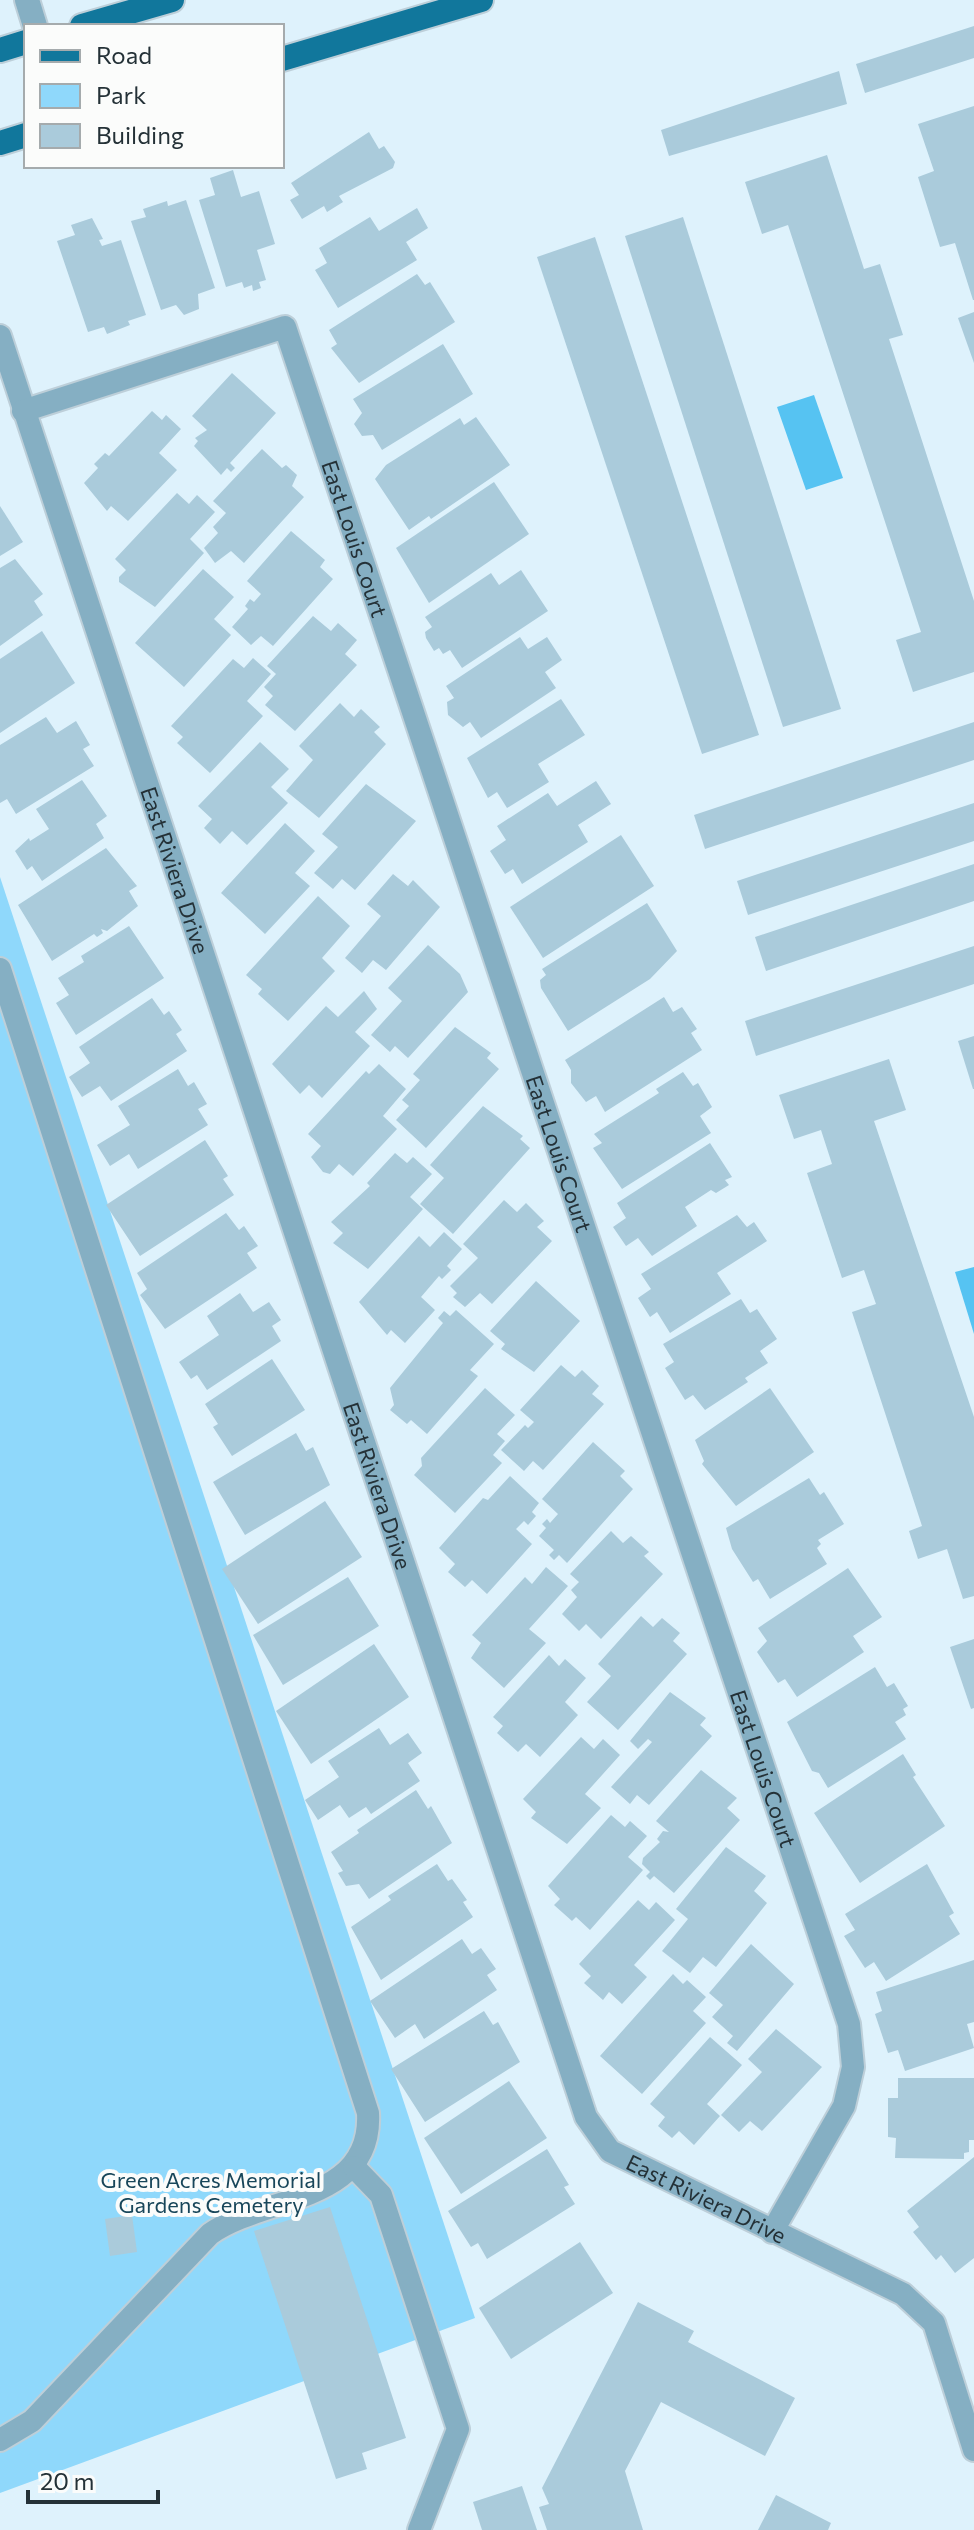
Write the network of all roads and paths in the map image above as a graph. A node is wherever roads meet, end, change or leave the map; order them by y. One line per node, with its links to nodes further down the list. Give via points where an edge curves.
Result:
1 (27, 0): 4 (street)
2 (172, 0): 5 (main road)
3 (481, 0): 8 (main road)
4 (34, 24)
5 (89, 24)
6 (24, 43): 7 (main road)
7 (0, 50)
8 (284, 58)
9 (24, 136): 10 (main road)
10 (0, 143)
11 (0, 336): 12 (lane, East Riviera Drive)
12 (23, 411): 15 (lane, East Riviera Drive, via 586,2117 610,2151); 15 (lane, East Louis Court, via 285,327 849,2024 853,2067 844,2106)
13 (0, 969): 14 (lane, via 368,2113 367,2141)
14 (354, 2167): 16 (lane, via 326,2187 226,2222 210,2234 32,2421); 18 (lane, via 381,2195 458,2429)
15 (772, 2232): 17 (lane, East Riviera Drive, via 903,2294 934,2323)
16 (0, 2440)
17 (974, 2450)
18 (419, 2530)

